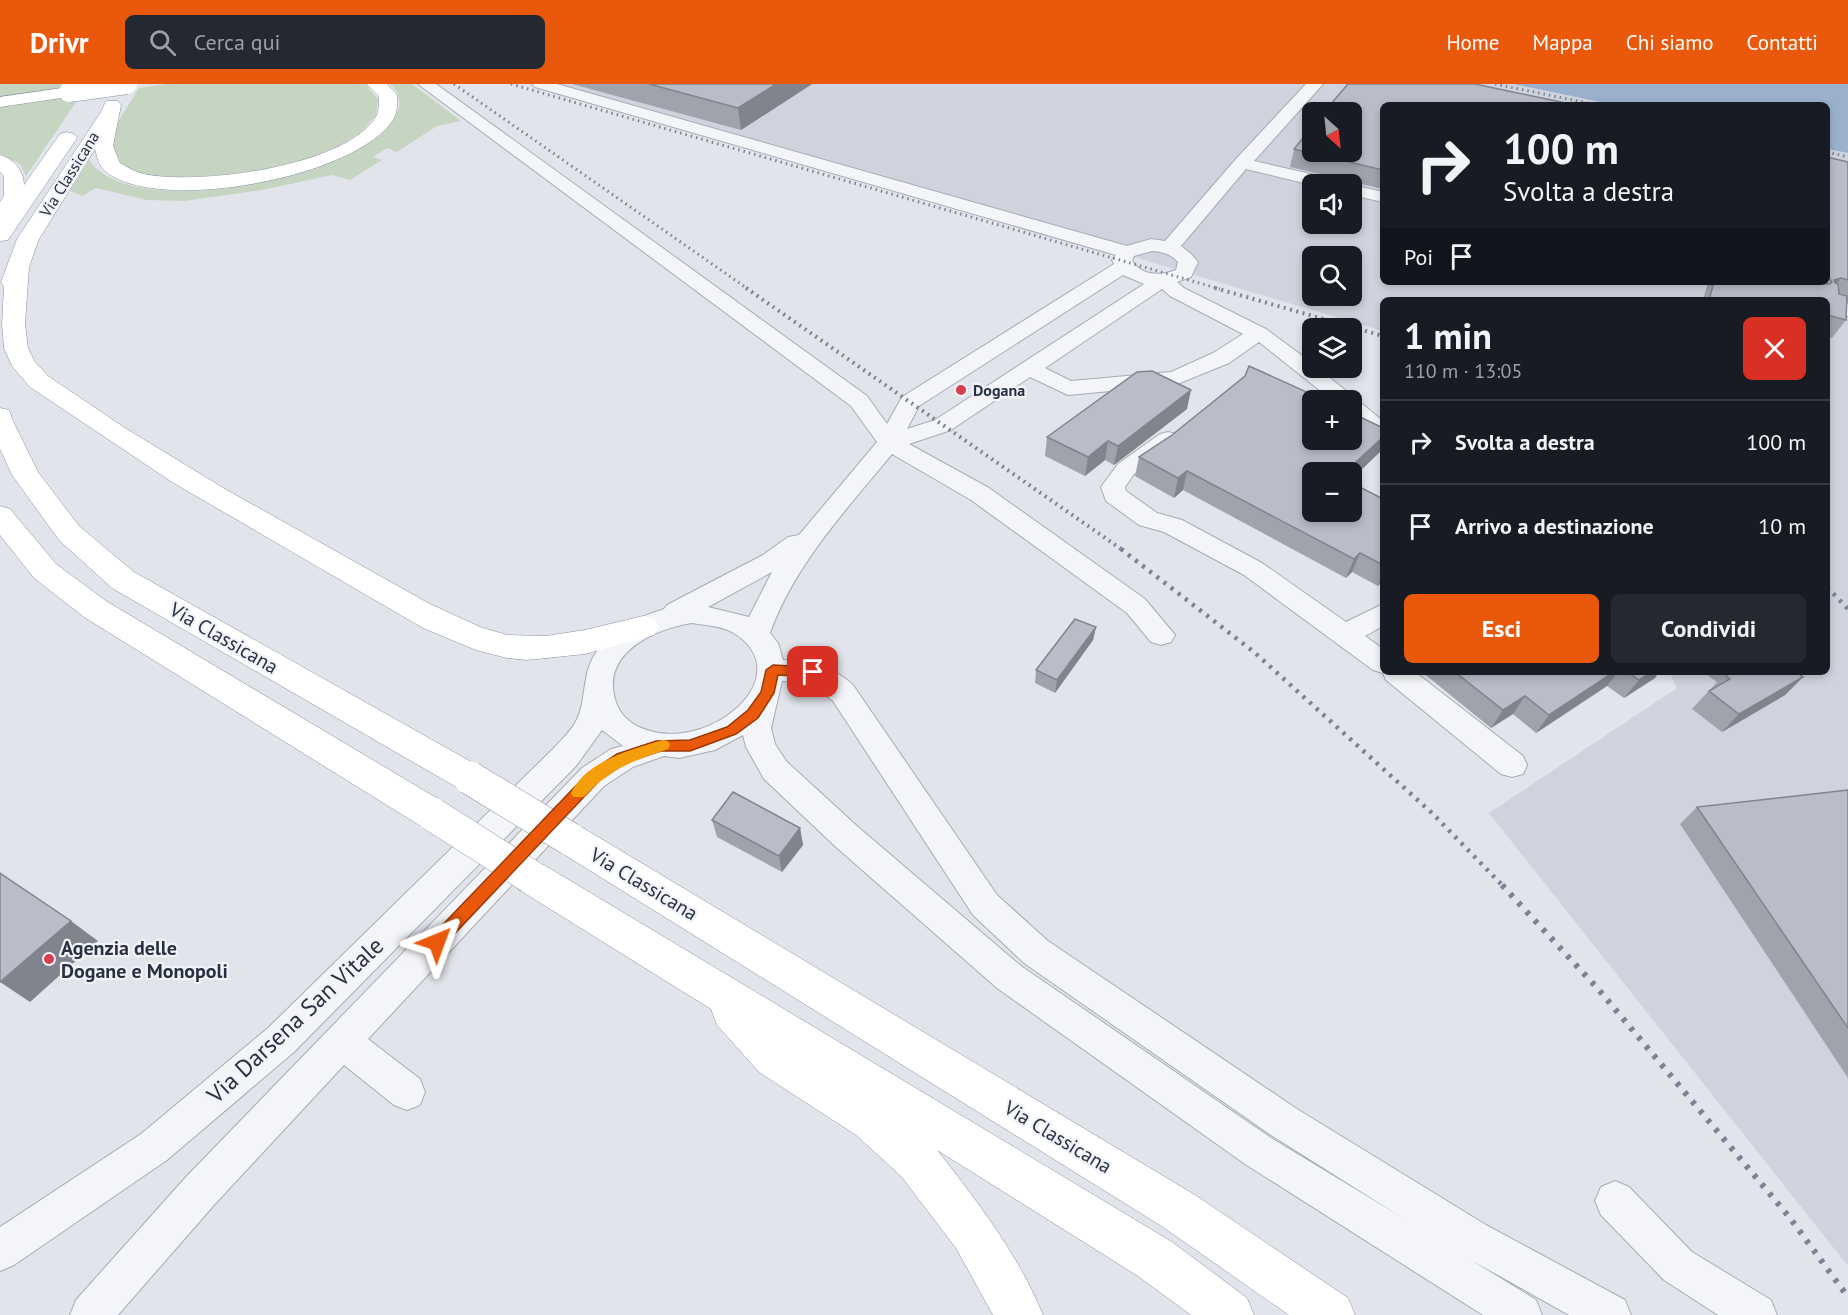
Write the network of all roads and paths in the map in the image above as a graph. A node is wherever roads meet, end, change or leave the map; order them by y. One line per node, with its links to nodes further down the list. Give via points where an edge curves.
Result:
1 (103, 84): 9 (highway, Via Classicana)
2 (126, 84): 7 (highway, bridge); 8 (highway, Via Classicana)
3 (376, 84): 8 (highway, via 388,95 386,116 370,134 338,153 291,171 238,181 179,184 138,179 111,166 103,146)
4 (426, 84): 32 (street, via 859,401)
5 (540, 84): 19 (street, via 1098,242)
6 (1315, 84): 12 (street)
7 (0, 102)
8 (112, 105): 20 (highway, Via Classicana, via 28,239)
9 (88, 107)
10 (74, 127): 17 (highway, Via Classicana)
11 (0, 161): 16 (highway, via 14,175 14,195)
12 (1242, 163): 13 (street); 18 (street)
13 (1302, 177)
14 (1362, 192): 15 (street)
15 (1380, 196)
16 (0, 223)
17 (0, 235)
18 (1170, 248): 19 (street, via 1141,246); 21 (street, via 1185,257 1188,268)
19 (1125, 259): 21 (street, via 1135,275); 32 (street, Via Darsena San Vitale, via 910,402)
20 (18, 262): 25 (highway, Via Classicana); 36 (highway, via 15,342 18,356 34,378 140,451 440,625 489,643 531,650 580,645)
21 (1163, 280): 24 (street, via 1177,292); 26 (street)
22 (1830, 306): 23 (street)
23 (1848, 310)
24 (1259, 333): 26 (street, via 1221,358 1175,378 1068,388); 27 (street)
25 (0, 336)
26 (1029, 368): 32 (street, via 943,425)
27 (1333, 390)
28 (1362, 415): 31 (street)
29 (0, 416): 54 (highway, Via Classicana, bridge, via 26,475 69,533 123,580 470,778 1179,1211)
30 (1186, 425): 38 (street, via 1125,469 1113,487 1115,495 1148,519 1173,526 1253,570)
31 (1380, 430)
32 (889, 443): 34 (street, Via Darsena San Vitale); 39 (street, via 980,494 1136,606)
33 (0, 516): 46 (highway, Via Classicana, bridge, via 45,571 95,609)
34 (816, 530): 36 (street, Via Darsena San Vitale, via 772,561); 37 (street, Via Darsena San Vitale, via 782,577)
35 (1380, 616): 38 (street)
36 (654, 622): 37 (street, via 692,614 716,615 738,622); 43 (street, Via Darsena San Vitale, via 622,640 607,658 598,677)
37 (756, 634): 42 (street, via 768,650)
38 (1346, 634): 40 (street)
39 (1161, 635)
40 (1380, 661)
41 (1400, 675): 45 (street)
42 (770, 682): 44 (street, Via Darsena San Vitale, via 753,714 732,730 690,745); 55 (street, via 756,728 761,747 775,770 1009,977 1258,1151); 56 (street, via 813,672 830,679 985,905 1036,952 1284,1122 1472,1239)
43 (598, 697): 44 (street, Via Darsena San Vitale, via 604,715 618,729 637,740); 50 (street, Via Darsena San Vitale, via 589,727 565,757 281,1040 154,1147)
44 (661, 745): 47 (street, Via Darsena San Vitale, via 622,758 593,777)
45 (1512, 765)
46 (701, 979): 52 (highway, via 774,1058 872,1120 917,1160 972,1232); 53 (highway, Via Classicana, via 1155,1259)
47 (343, 1041): 48 (street); 51 (street, Via Darsena San Vitale, via 200,1191)
48 (407, 1092)
49 (1615, 1201): 57 (street, via 1678,1266)
50 (0, 1251)
51 (91, 1315)
52 (1019, 1315)
53 (1230, 1315)
54 (1331, 1315)
55 (1521, 1315)
56 (1610, 1315)
57 (1756, 1315)

